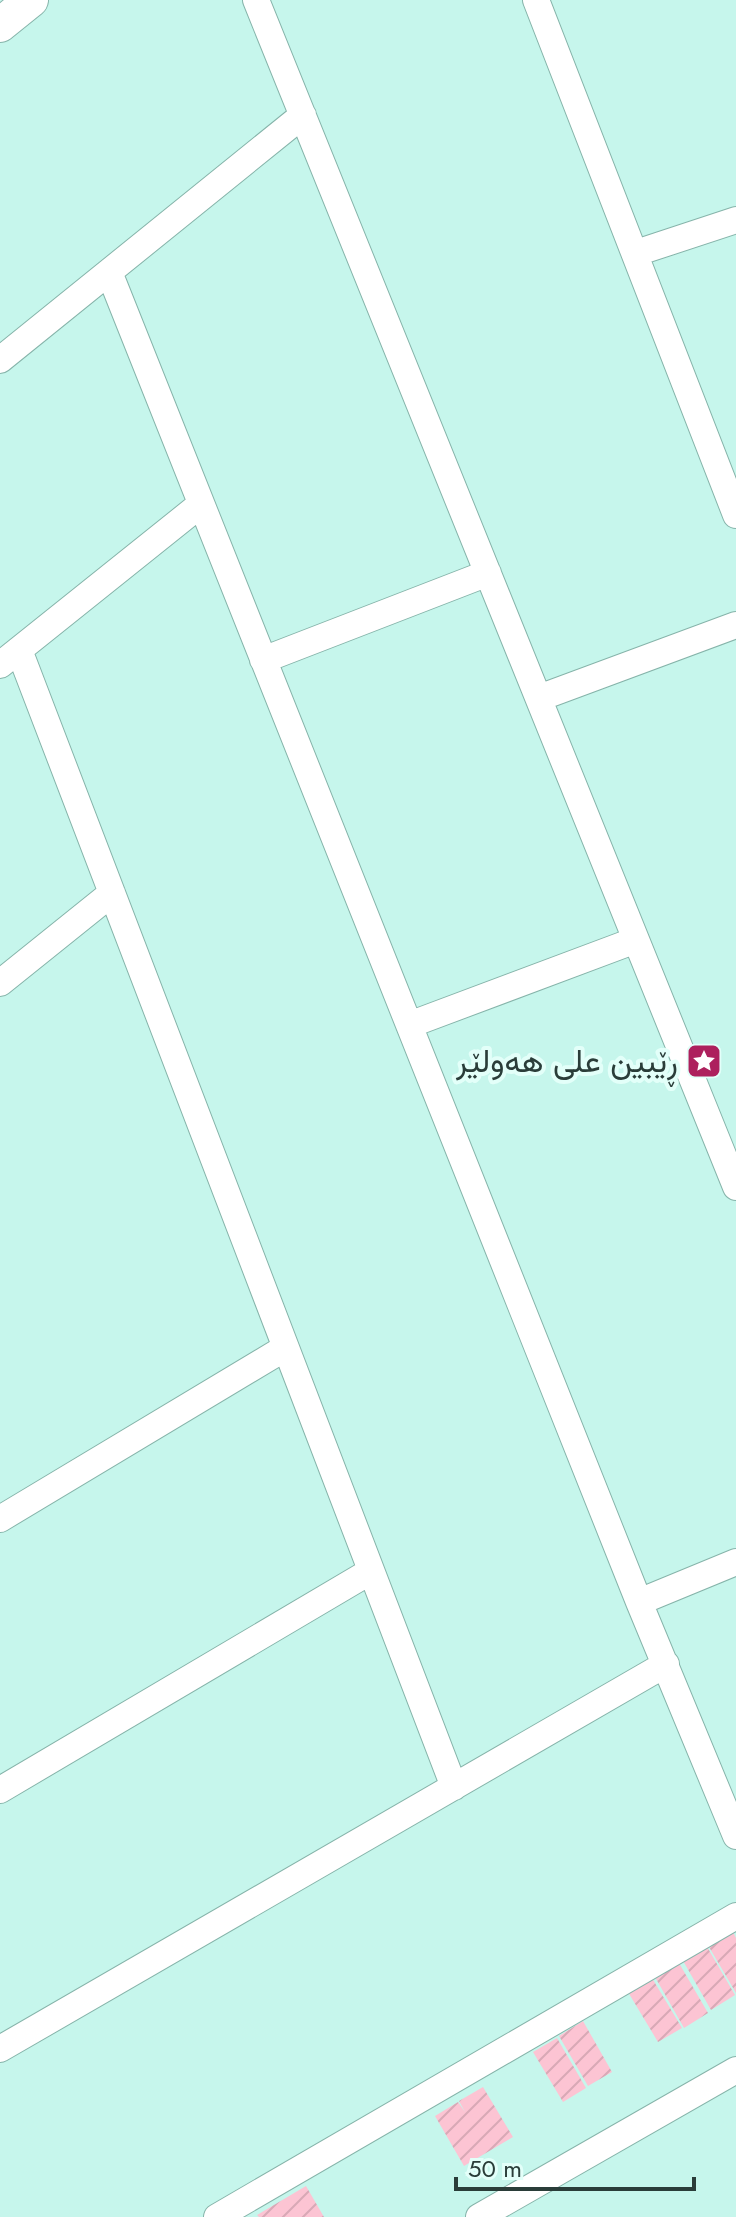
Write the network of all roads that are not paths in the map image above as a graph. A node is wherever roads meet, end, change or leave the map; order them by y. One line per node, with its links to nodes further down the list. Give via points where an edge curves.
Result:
1 (31, 0): 4 (street)
2 (256, 0): 5 (street)
3 (536, 0): 7 (street)
4 (0, 25)
5 (303, 115): 8 (street); 12 (street)
6 (736, 220): 7 (street)
7 (636, 253): 11 (street)
8 (109, 272): 9 (street); 10 (street)
9 (0, 360)
10 (201, 504): 14 (street); 15 (street)
11 (736, 515)
12 (488, 573): 15 (street); 16 (street)
13 (736, 625): 16 (street)
14 (9, 657): 17 (street)
15 (263, 660): 20 (street)
16 (539, 698): 18 (street)
17 (112, 893): 19 (street); 22 (street)
18 (636, 940): 20 (street); 21 (street)
19 (0, 983)
20 (409, 1025): 26 (street)
21 (736, 1187)
22 (285, 1348): 23 (street); 25 (street)
23 (0, 1519)
24 (736, 1562): 26 (street)
25 (371, 1571): 28 (street); 29 (street)
26 (639, 1602): 27 (street)
27 (666, 1664): 28 (street); 30 (street)
28 (454, 1787): 32 (street)
29 (0, 1790)
30 (736, 1836)
31 (736, 1916): 34 (street)
32 (0, 2049)
33 (736, 2070): 35 (street)
34 (217, 2217)
35 (479, 2217)

